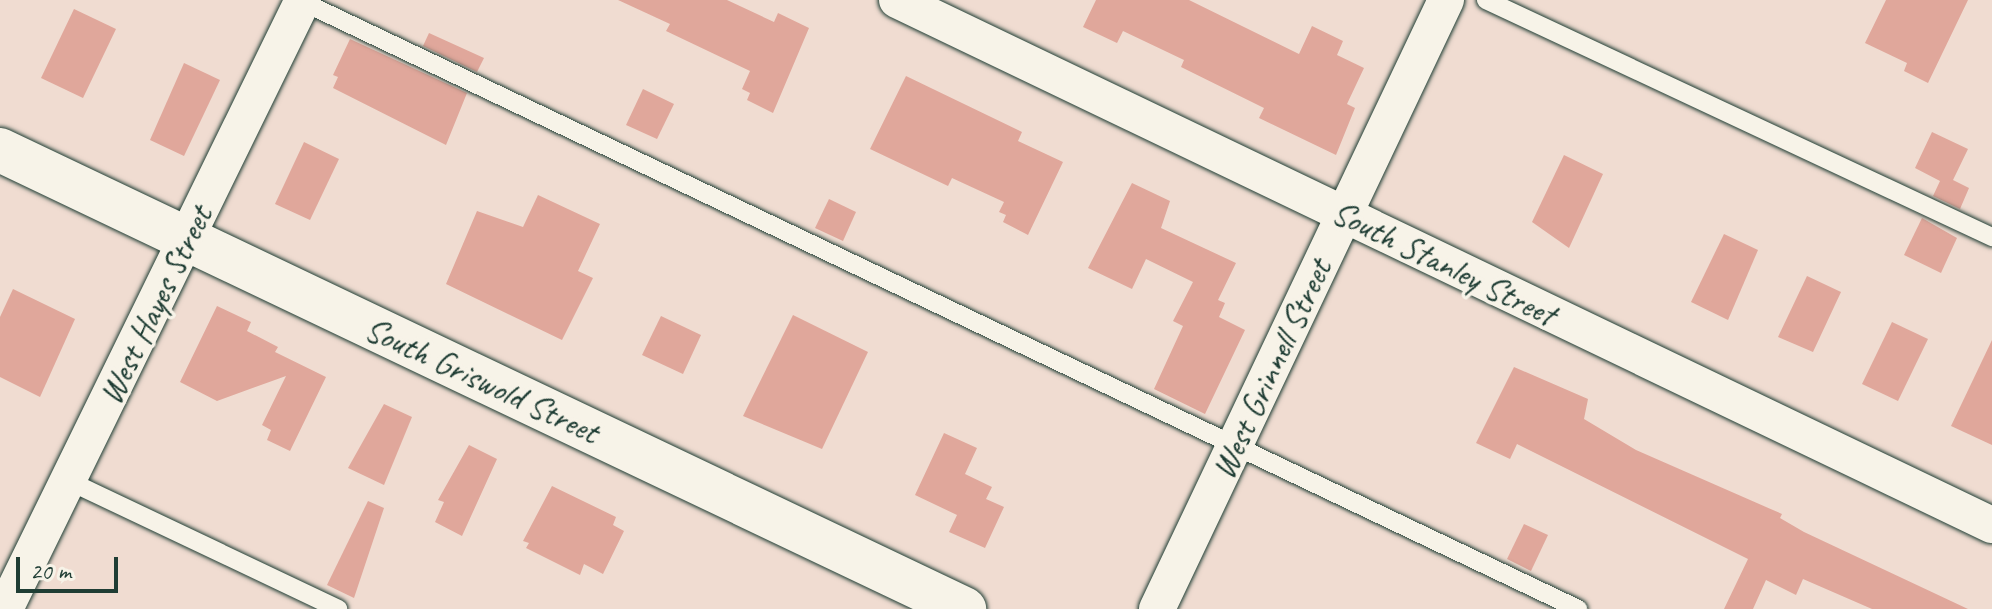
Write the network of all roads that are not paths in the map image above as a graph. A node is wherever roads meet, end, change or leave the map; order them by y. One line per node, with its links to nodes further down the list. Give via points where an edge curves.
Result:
1 (897, 0): 6 (street, South Stanley Street)
2 (1446, 0): 6 (street, West Grinnell Street)
3 (1486, 0): 7 (lane)
4 (302, 1): 8 (street, West Hayes Street); 9 (lane)
5 (0, 150): 8 (street, South Griswold Street)
6 (1344, 215): 9 (street, West Grinnell Street); 11 (street, South Stanley Street)
7 (1992, 237)
8 (187, 240): 10 (street, West Hayes Street); 14 (street, South Griswold Street)
9 (1234, 447): 15 (street, West Grinnell Street); 16 (lane)
10 (69, 481): 12 (street, West Hayes Street); 13 (lane)
11 (1992, 525)
12 (5, 609)
13 (338, 609)
14 (964, 609)
15 (1157, 609)
16 (1578, 609)

